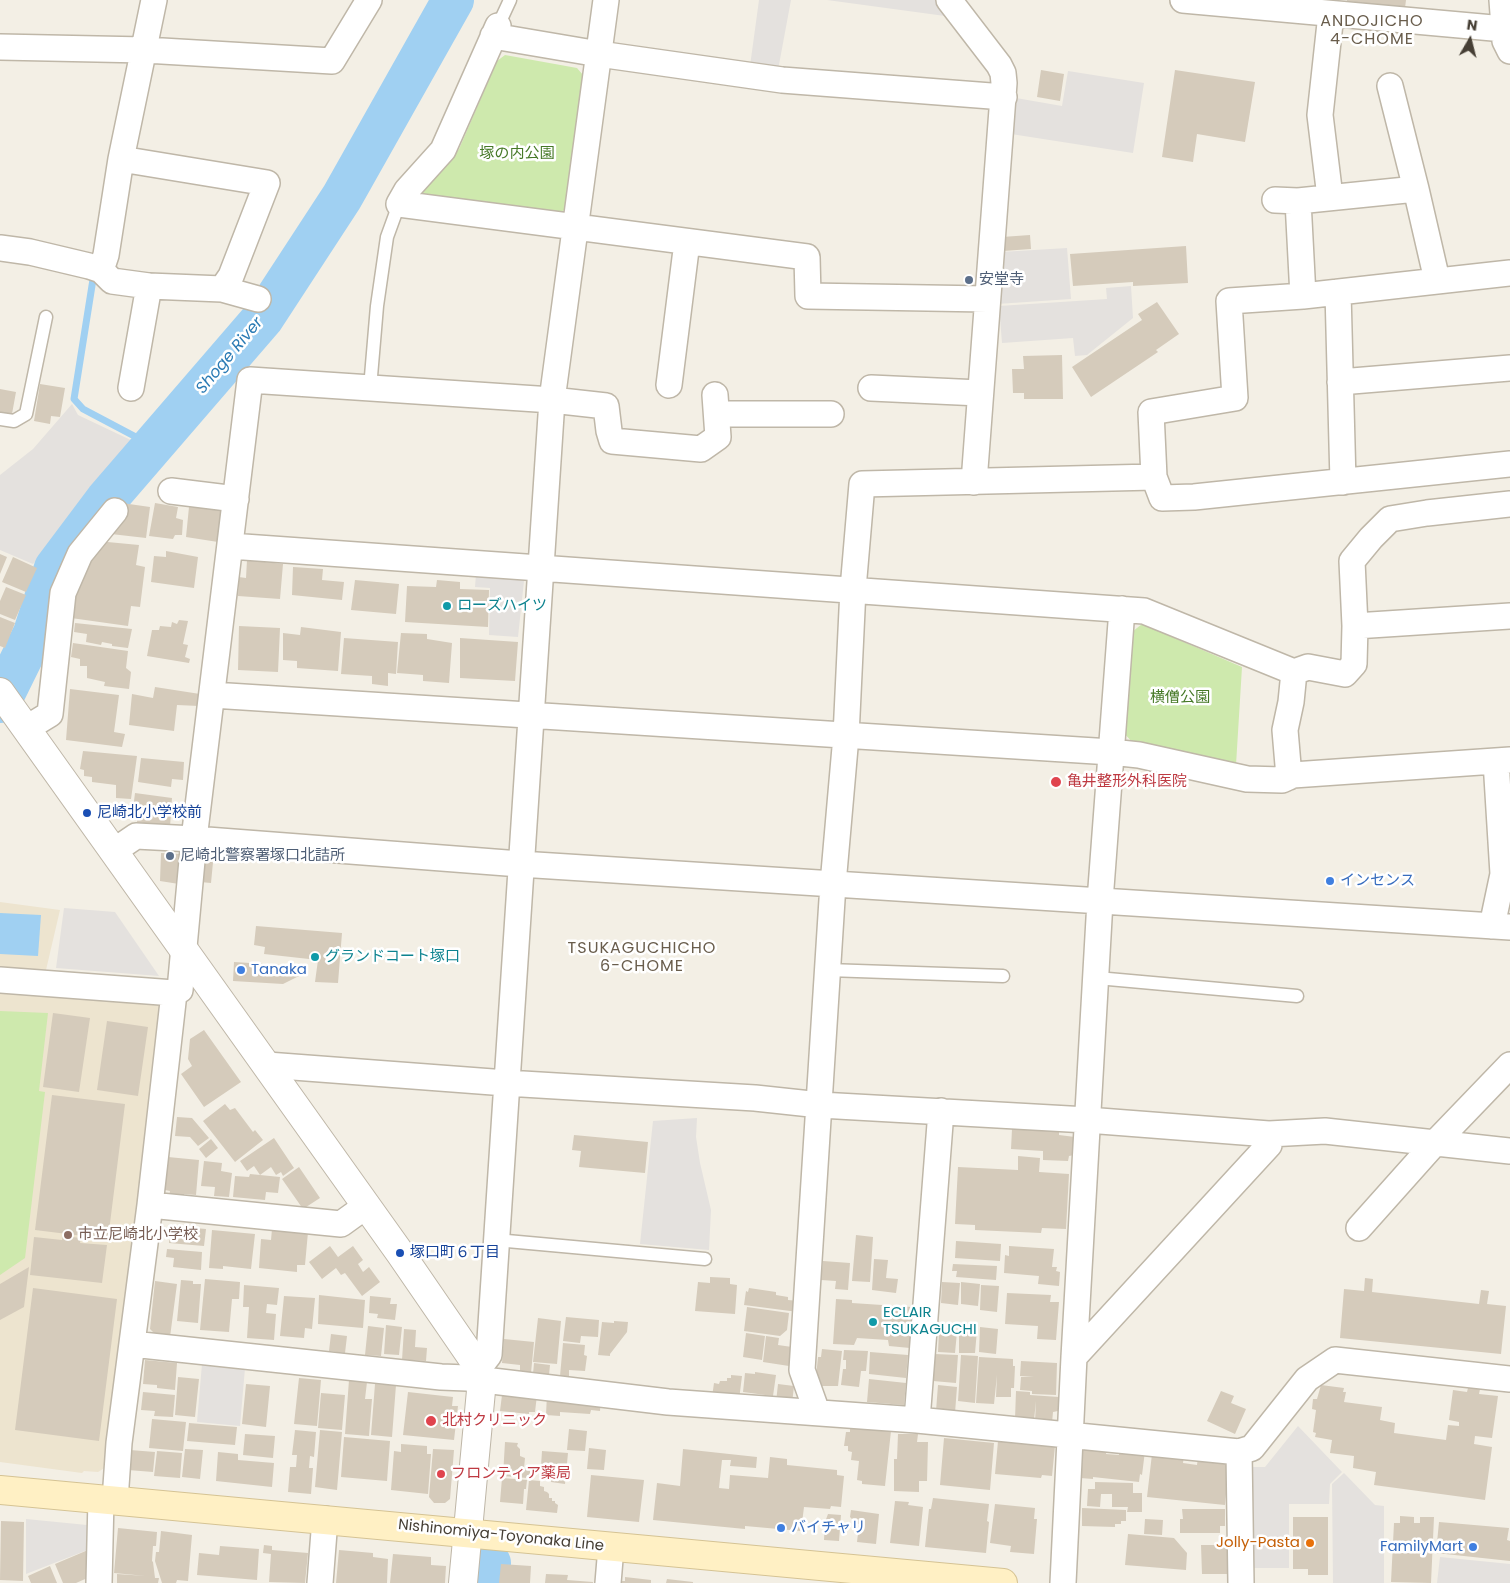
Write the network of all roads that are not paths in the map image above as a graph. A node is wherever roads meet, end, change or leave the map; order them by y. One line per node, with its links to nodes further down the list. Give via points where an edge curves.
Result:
1 (154, 0): 13 (street)
2 (369, 0): 13 (street, via 332,61)
3 (510, 0): 10 (lane)
4 (606, 0): 14 (street)
5 (949, 0): 16 (street, via 999,64 1003,73)
6 (1502, 0): 11 (street)
7 (1197, 1): 8 (street)
8 (1297, 5): 9 (street)
9 (1331, 14): 11 (street); 19 (street, via 1320,115)
10 (495, 31): 14 (street); 20 (street, via 443,150)
11 (1507, 40)
12 (0, 47): 13 (street)
13 (145, 50): 17 (street)
14 (599, 54): 16 (street, via 782,80); 21 (street)
15 (1390, 86): 18 (street)
16 (1004, 97): 32 (street)
17 (121, 159): 24 (street, via 106,255); 28 (street, via 267,183 231,276)
18 (1416, 189): 19 (street); 26 (street)
19 (1330, 197): 30 (street, via 1287,200)
20 (399, 204): 21 (street); 38 (lane, via 387,237)
21 (574, 228): 22 (street); 41 (street)
22 (687, 242): 32 (street, via 807,257 808,296); 36 (street)
23 (0, 248): 24 (street, via 30,252)
24 (96, 269): 27 (street, via 112,281)
25 (1510, 273): 26 (street)
26 (1437, 280): 29 (street)
27 (149, 286): 28 (street); 37 (street)
28 (222, 289): 31 (street)
29 (1338, 292): 30 (street); 35 (street)
30 (1303, 296): 45 (street, via 1229,301 1235,398 1151,412)
31 (258, 299)
32 (987, 299): 40 (street)
33 (46, 317): 43 (lane, via 26,414 14,421)
34 (1510, 368): 35 (street)
35 (1340, 382): 47 (street)
36 (669, 385)
37 (131, 388)
38 (370, 388): 41 (street); 49 (street, via 250,380)
39 (870, 388): 40 (street)
40 (980, 393): 46 (street)
41 (552, 400): 42 (street, via 606,406 612,441 701,449 718,437 716,405); 53 (street)
42 (831, 414)
43 (0, 419)
44 (1510, 464): 47 (street)
45 (1154, 477): 46 (street); 47 (street, via 1162,498)
46 (974, 482): 54 (street, via 862,484)
47 (1343, 482)
48 (171, 491): 49 (street)
49 (236, 499): 52 (street)
50 (1510, 504): 57 (street, via 1390,519 1352,561)
51 (115, 511): 62 (street, via 80,554 63,593 50,714)
52 (230, 546): 53 (street); 60 (street)
53 (540, 567): 54 (street); 61 (street)
54 (853, 589): 55 (street); 63 (street)
55 (1122, 609): 58 (street, via 1144,611); 64 (street)
56 (1510, 616): 57 (street)
57 (1355, 626): 58 (street, via 1354,664 1345,674 1308,667)
58 (1294, 672): 66 (street, via 1285,730)
59 (0, 692): 62 (street)
60 (212, 695): 61 (street); 67 (street)
61 (530, 714): 63 (street); 70 (street)
62 (24, 724): 69 (street)
63 (846, 736): 64 (street); 71 (street)
64 (1111, 752): 66 (street, via 1248,779 1282,780); 72 (street)
65 (1503, 761): 66 (street); 68 (street)
66 (1289, 777)
67 (194, 839): 69 (street, via 136,836); 70 (street); 75 (street)
68 (1506, 847): 73 (street)
69 (114, 851): 75 (street)
70 (520, 864): 71 (street); 82 (street)
71 (833, 884): 72 (street); 74 (street)
72 (1100, 901): 73 (street); 77 (street)
73 (1501, 926)
74 (828, 970): 76 (lane); 83 (street)
75 (179, 976): 78 (street); 80 (street); 89 (street)
76 (1003, 976)
77 (1097, 978): 79 (lane); 85 (street)
78 (0, 980)
79 (1297, 996)
80 (267, 1065): 82 (street); 90 (street)
81 (1510, 1065): 87 (street)
82 (506, 1083): 83 (street); 92 (street)
83 (820, 1105): 84 (street); 98 (street, via 802,1370)
84 (941, 1112): 85 (street); 99 (street)
85 (1087, 1120): 86 (street); 95 (street)
86 (1269, 1134): 87 (street, via 1325,1132); 95 (street, via 1270,1145)
87 (1434, 1144): 88 (street); 91 (street)
88 (1510, 1152)
89 (150, 1205): 90 (street); 94 (street)
90 (354, 1214): 96 (street)
91 (1359, 1228)
92 (496, 1240): 93 (lane); 96 (street, via 488,1355)
93 (705, 1260)
94 (132, 1344): 96 (street, via 441,1377); 103 (street)
95 (1074, 1357): 100 (street)
96 (481, 1374): 98 (street, via 668,1402); 105 (street)
97 (1510, 1379): 101 (street, via 1335,1360 1307,1379 1252,1448)
98 (817, 1412): 99 (street)
99 (917, 1420): 100 (street)
100 (1069, 1436): 101 (street); 112 (street)
101 (1239, 1452): 113 (street)
102 (0, 1490): 103 (main road, Nishinomiya-Toyonaka Line)
103 (108, 1500): 104 (main road, Nishinomiya-Toyonaka Line); 107 (street)
104 (325, 1519): 105 (main road, Nishinomiya-Toyonaka Line); 108 (street)
105 (468, 1532): 106 (main road, Nishinomiya-Toyonaka Line); 109 (street)
106 (611, 1547): 110 (street); 111 (main road, Nishinomiya-Toyonaka Line)
107 (99, 1583)
108 (320, 1583)
109 (463, 1583)
110 (608, 1583)
111 (1003, 1583)
112 (1063, 1583)
113 (1241, 1583)

